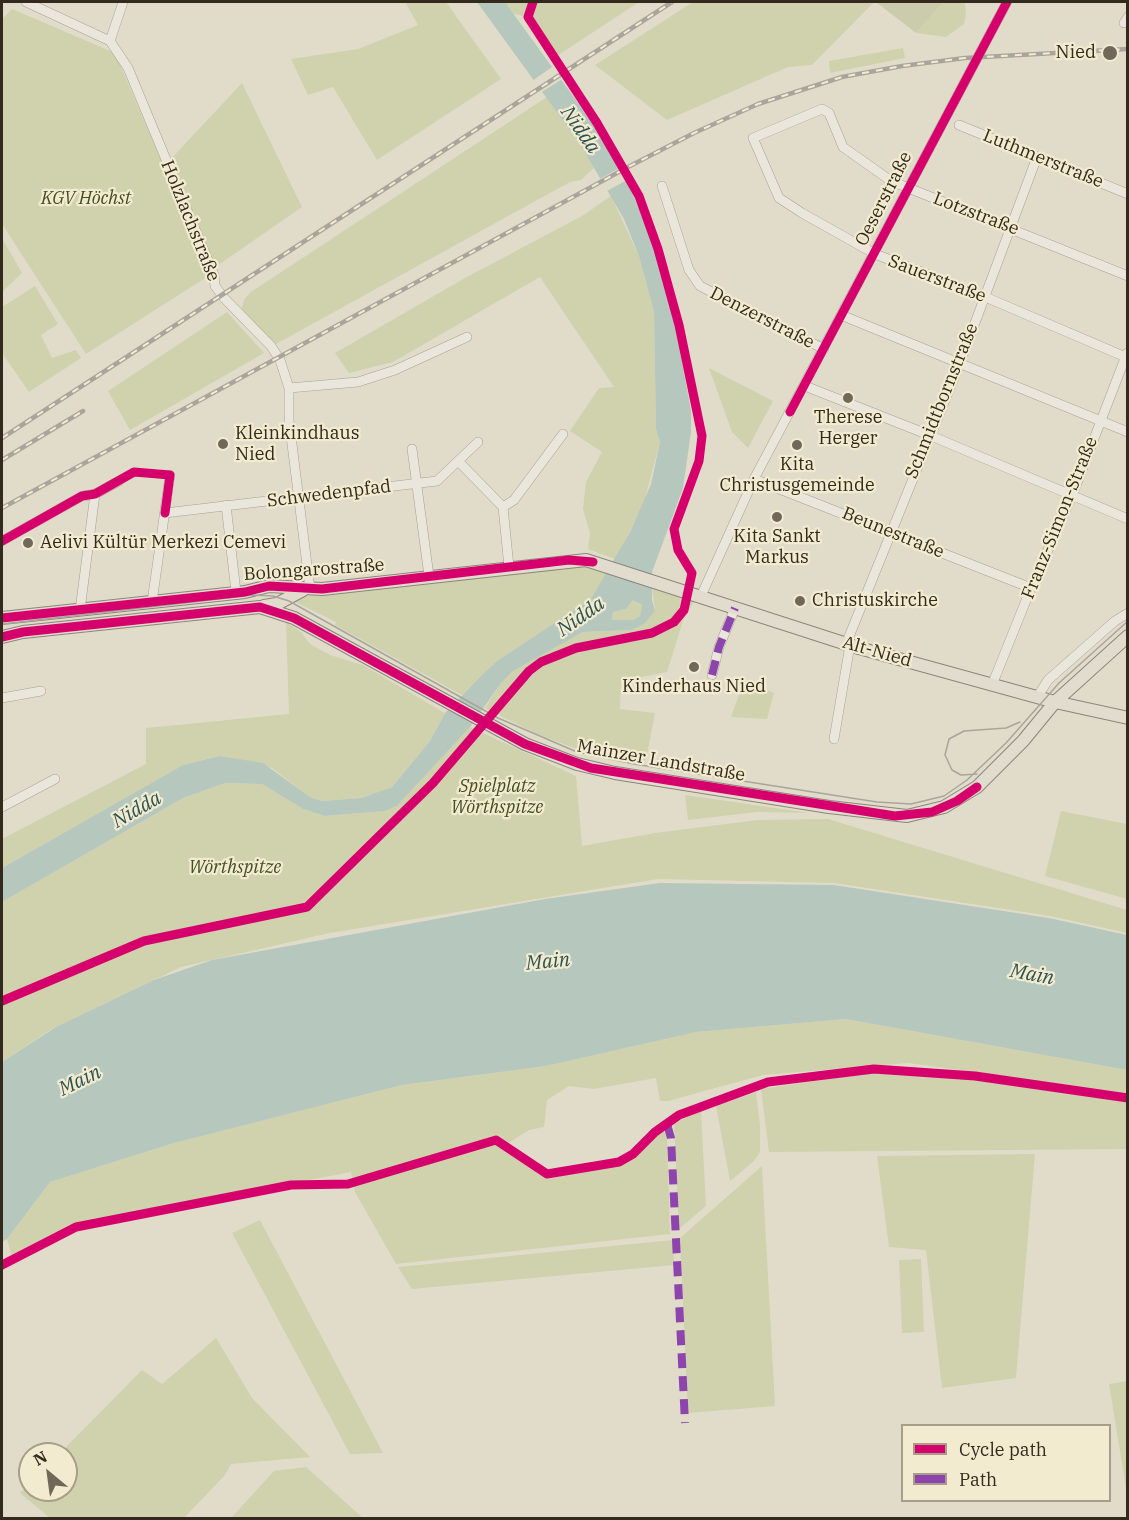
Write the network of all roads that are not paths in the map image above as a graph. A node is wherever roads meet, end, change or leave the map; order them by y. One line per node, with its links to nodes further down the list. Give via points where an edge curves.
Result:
1 (26, 2): 4 (street)
2 (123, 2): 4 (street)
3 (1007, 2): 9 (street, Oeserstraße)
4 (110, 41): 21 (street, Holzlachstraße, via 128,68 214,275 215,286 277,354)
5 (959, 125): 7 (street, Luthmerstraße)
6 (753, 138): 9 (street, Lotzstraße, via 822,109 829,113 843,147 891,181); 12 (street, Sauerstraße, via 780,198)
7 (1037, 157): 10 (street, Luthmerstraße); 11 (street, Schmidtbornstraße)
8 (662, 186): 17 (street, Denzerstraße, via 689,270 700,286)
9 (908, 188): 11 (street, Lotzstraße); 12 (street, Oeserstraße)
10 (1128, 194)
11 (1011, 227): 13 (street, Lotzstraße); 14 (street, Schmidtbornstraße)
12 (875, 254): 14 (street, Sauerstraße); 15 (street, Oeserstraße)
13 (1128, 276)
14 (983, 296): 18 (street, Sauerstraße); 19 (street, Schmidtbornstraße)
15 (841, 315): 17 (street, Oeserstraße); 19 (street)
16 (467, 338): 21 (street, via 396,370 358,382)
17 (824, 349): 20 (street, Oeserstraße)
18 (1127, 355): 22 (street, Franz-Simon-Straße)
19 (960, 363): 22 (street); 25 (street, Schmidtbornstraße)
20 (805, 386): 25 (street); 30 (street, Oeserstraße)
21 (289, 388): 35 (street, Holzlachstraße)
22 (1100, 421): 23 (street); 34 (street, Franz-Simon-Straße)
23 (1128, 432)
24 (563, 434): 37 (street, via 514,500)
25 (929, 435): 34 (street); 40 (street, Schmidtbornstraße)
26 (478, 442): 28 (street, Schwedenpfad)
27 (412, 449): 32 (street)
28 (459, 462): 32 (street, Schwedenpfad, via 437,481); 37 (street)
29 (170, 475): 38 (street)
30 (754, 478): 40 (street, Beunestraße); 47 (street, Oeserstraße)
31 (119, 481): 33 (street)
32 (417, 483): 35 (street, Schwedenpfad); 43 (street)
33 (95, 494): 41 (street, via 81,496); 52 (street)
34 (1072, 496): 39 (street); 44 (street, Franz-Simon-Straße)
35 (299, 498): 36 (street, Schwedenpfad); 45 (street, Holzlachstraße)
36 (226, 505): 38 (street, Schwedenpfad); 46 (street)
37 (502, 507): 42 (street)
38 (165, 513): 49 (street)
39 (1128, 519)
40 (890, 531): 44 (street, Beunestraße); 58 (street, Schmidtbornstraße)
41 (2, 541)
42 (509, 567): 43 (main road, Bolongarostraße); 47 (main road, Bolongarostraße, via 579,559)
43 (429, 576): 45 (main road, Bolongarostraße)
44 (1031, 588): 60 (street, Franz-Simon-Straße)
45 (307, 589): 48 (main road)
46 (241, 592): 48 (main road, Bolongarostraße); 48 (main road, Bolongarostraße, via 269,586); 49 (main road, Bolongarostraße)
47 (697, 595): 51 (main road, Alt-Nied)
48 (283, 597): 50 (main road); 55 (main road, Bolongarostraße)
49 (152, 602): 52 (main road, Bolongarostraße)
50 (250, 606): 55 (main road, Bolongarostraße); 57 (main road, Bolongarostraße)
51 (735, 608): 58 (main road, Alt-Nied); 59 (street)
52 (80, 610): 54 (main road, Bolongarostraße)
53 (1128, 613): 62 (street, via 1048,681)
54 (2, 618)
55 (294, 618): 64 (main road, Mainzer Landstraße, via 545,753 615,773 907,816 945,807 977,787)
56 (1128, 636): 64 (main road, Mainzer Landstraße)
57 (2, 637)
58 (848, 644): 60 (main road, Alt-Nied); 66 (street, Schmidtbornstraße)
59 (712, 675)
60 (992, 685): 62 (main road, Alt-Nied)
61 (41, 692): 63 (street)
62 (1038, 696): 64 (main road, Alt-Nied)
63 (2, 698)
64 (1055, 702): 65 (main road, Alt-Nied)
65 (1128, 718)
66 (834, 739)
67 (55, 779): 68 (street)
68 (2, 807)

